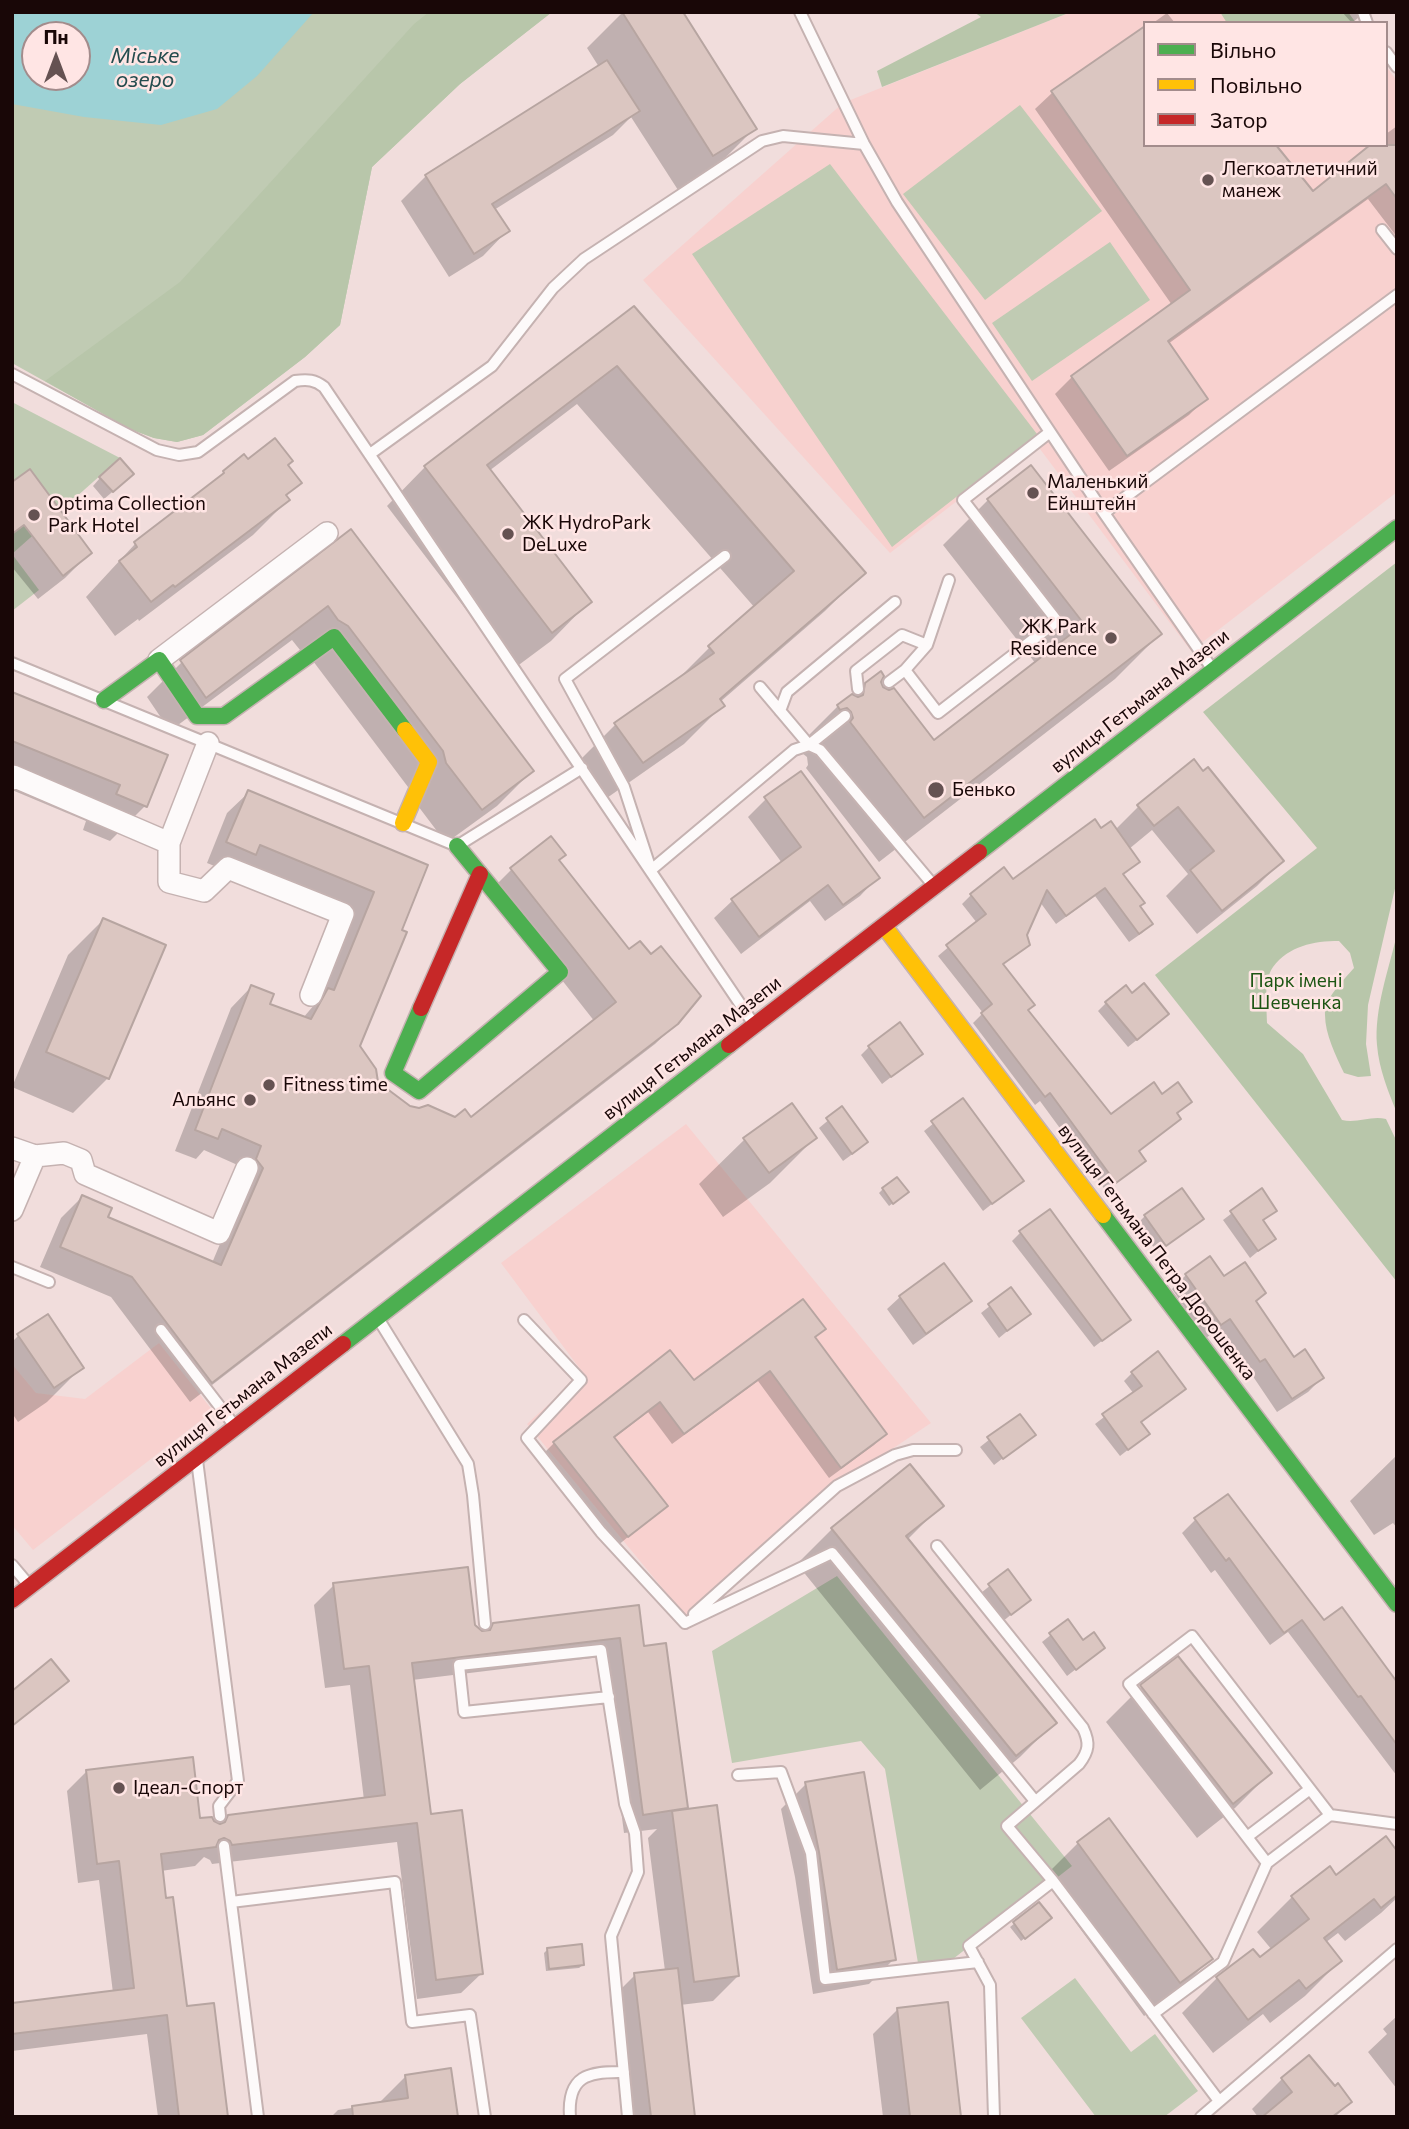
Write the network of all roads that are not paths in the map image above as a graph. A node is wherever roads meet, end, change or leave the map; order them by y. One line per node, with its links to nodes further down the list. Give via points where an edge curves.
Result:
1 (800, 12): 2 (lane)
2 (864, 144): 7 (lane, via 897,202); 8 (lane, via 783,136 762,141 584,259 553,288 492,366)
3 (1382, 230): 4 (lane)
4 (1397, 249)
5 (1397, 295): 9 (lane)
6 (12, 374): 8 (lane, via 157,450 179,455 198,452 296,381 307,379 324,387)
7 (1050, 432): 9 (lane); 18 (lane, via 963,500 1056,621 938,713)
8 (370, 454): 28 (lane)
9 (1104, 513): 19 (lane)
10 (1397, 528): 19 (street, вулиця Гетьмана Мазепи)
11 (327, 533): 16 (street)
12 (726, 556): 33 (lane, via 565,680 624,787)
13 (949, 580): 15 (lane)
14 (895, 602): 24 (lane, via 787,692)
15 (928, 645): 18 (lane); 22 (lane, via 902,635 856,671)
16 (159, 660): 23 (street); 30 (street, via 197,716 224,716 334,637 429,762)
17 (12, 663): 23 (lane)
18 (905, 670): 20 (lane)
19 (1213, 671): 35 (street, вулиця Гетьмана Мазепи)
20 (889, 682)
21 (760, 687): 24 (lane)
22 (858, 689)
23 (104, 700): 26 (lane)
24 (780, 711): 27 (lane)
25 (845, 716): 27 (lane)
26 (208, 743): 30 (lane); 31 (street)
27 (808, 745): 33 (lane, via 794,750); 35 (lane, via 820,750)
28 (582, 768): 32 (lane); 33 (lane)
29 (12, 779): 31 (street)
30 (403, 823): 32 (lane)
31 (169, 843): 37 (street, via 169,882 204,891 228,868 343,914)
32 (457, 846): 34 (street)
33 (651, 870): 38 (lane)
34 (480, 874): 34 (street, via 560,972 419,1091 393,1073)
35 (935, 886): 36 (street, вулиця Гетьмана Мазепи)
36 (884, 926): 38 (street, вулиця Гетьмана Мазепи); 55 (street, вулиця Гетьмана Петра Дорошенка)
37 (311, 995)
38 (755, 1025): 45 (street, вулиця Гетьмана Мазепи)
39 (12, 1147): 40 (street)
40 (34, 1156): 41 (street, via 64,1153 81,1160 85,1174 219,1233); 42 (street)
41 (247, 1168)
42 (12, 1210)
43 (12, 1267): 44 (lane)
44 (49, 1282)
45 (378, 1318): 48 (street, вулиця Гетьмана Мазепи); 57 (lane, via 468,1464)
46 (524, 1320): 56 (lane, via 581,1380 527,1438 601,1532)
47 (161, 1330): 48 (lane)
48 (236, 1427): 50 (street, вулиця Гетьмана Мазепи, via 212,1440)
49 (956, 1450): 56 (lane, via 913,1450 895,1455 837,1486)
50 (197, 1457): 53 (street, вулиця Гетьмана Мазепи); 63 (lane, via 238,1781 219,1806)
51 (937, 1546): 61 (lane, via 1088,1740 1087,1753 1079,1764)
52 (12, 1565): 53 (lane)
53 (30, 1586): 54 (street, вулиця Гетьмана Мазепи)
54 (12, 1600)
55 (1397, 1604)
56 (685, 1623): 61 (lane, via 832,1553)
57 (485, 1624)
58 (609, 1697): 58 (lane, via 601,1650 489,1658 459,1665 464,1712); 73 (lane, via 638,1872 611,1936)
59 (738, 1775): 71 (lane, via 781,1772 811,1853 825,1979)
60 (1310, 1789): 62 (lane); 65 (lane); 65 (lane, via 1192,1636 1129,1684)
61 (1035, 1801): 68 (lane, via 1007,1826)
62 (1330, 1815): 64 (lane); 67 (lane)
63 (220, 1816)
64 (1397, 1824)
65 (1247, 1837): 67 (lane)
66 (224, 1846): 69 (lane)
67 (1267, 1863): 72 (lane, via 1223,1962)
68 (1053, 1881): 71 (lane, via 969,1947); 72 (lane)
69 (231, 1902): 75 (lane); 76 (lane, via 395,1882 412,2022 470,2015)
70 (1397, 1950): 74 (lane)
71 (978, 1962): 79 (lane, via 990,1985)
72 (1153, 2014): 74 (lane)
73 (624, 2072): 77 (lane, via 601,2071 582,2077 572,2090); 78 (lane)
74 (1219, 2101): 80 (lane)
75 (258, 2117)
76 (485, 2117)
77 (570, 2117)
78 (628, 2117)
79 (995, 2117)
80 (1201, 2117)

